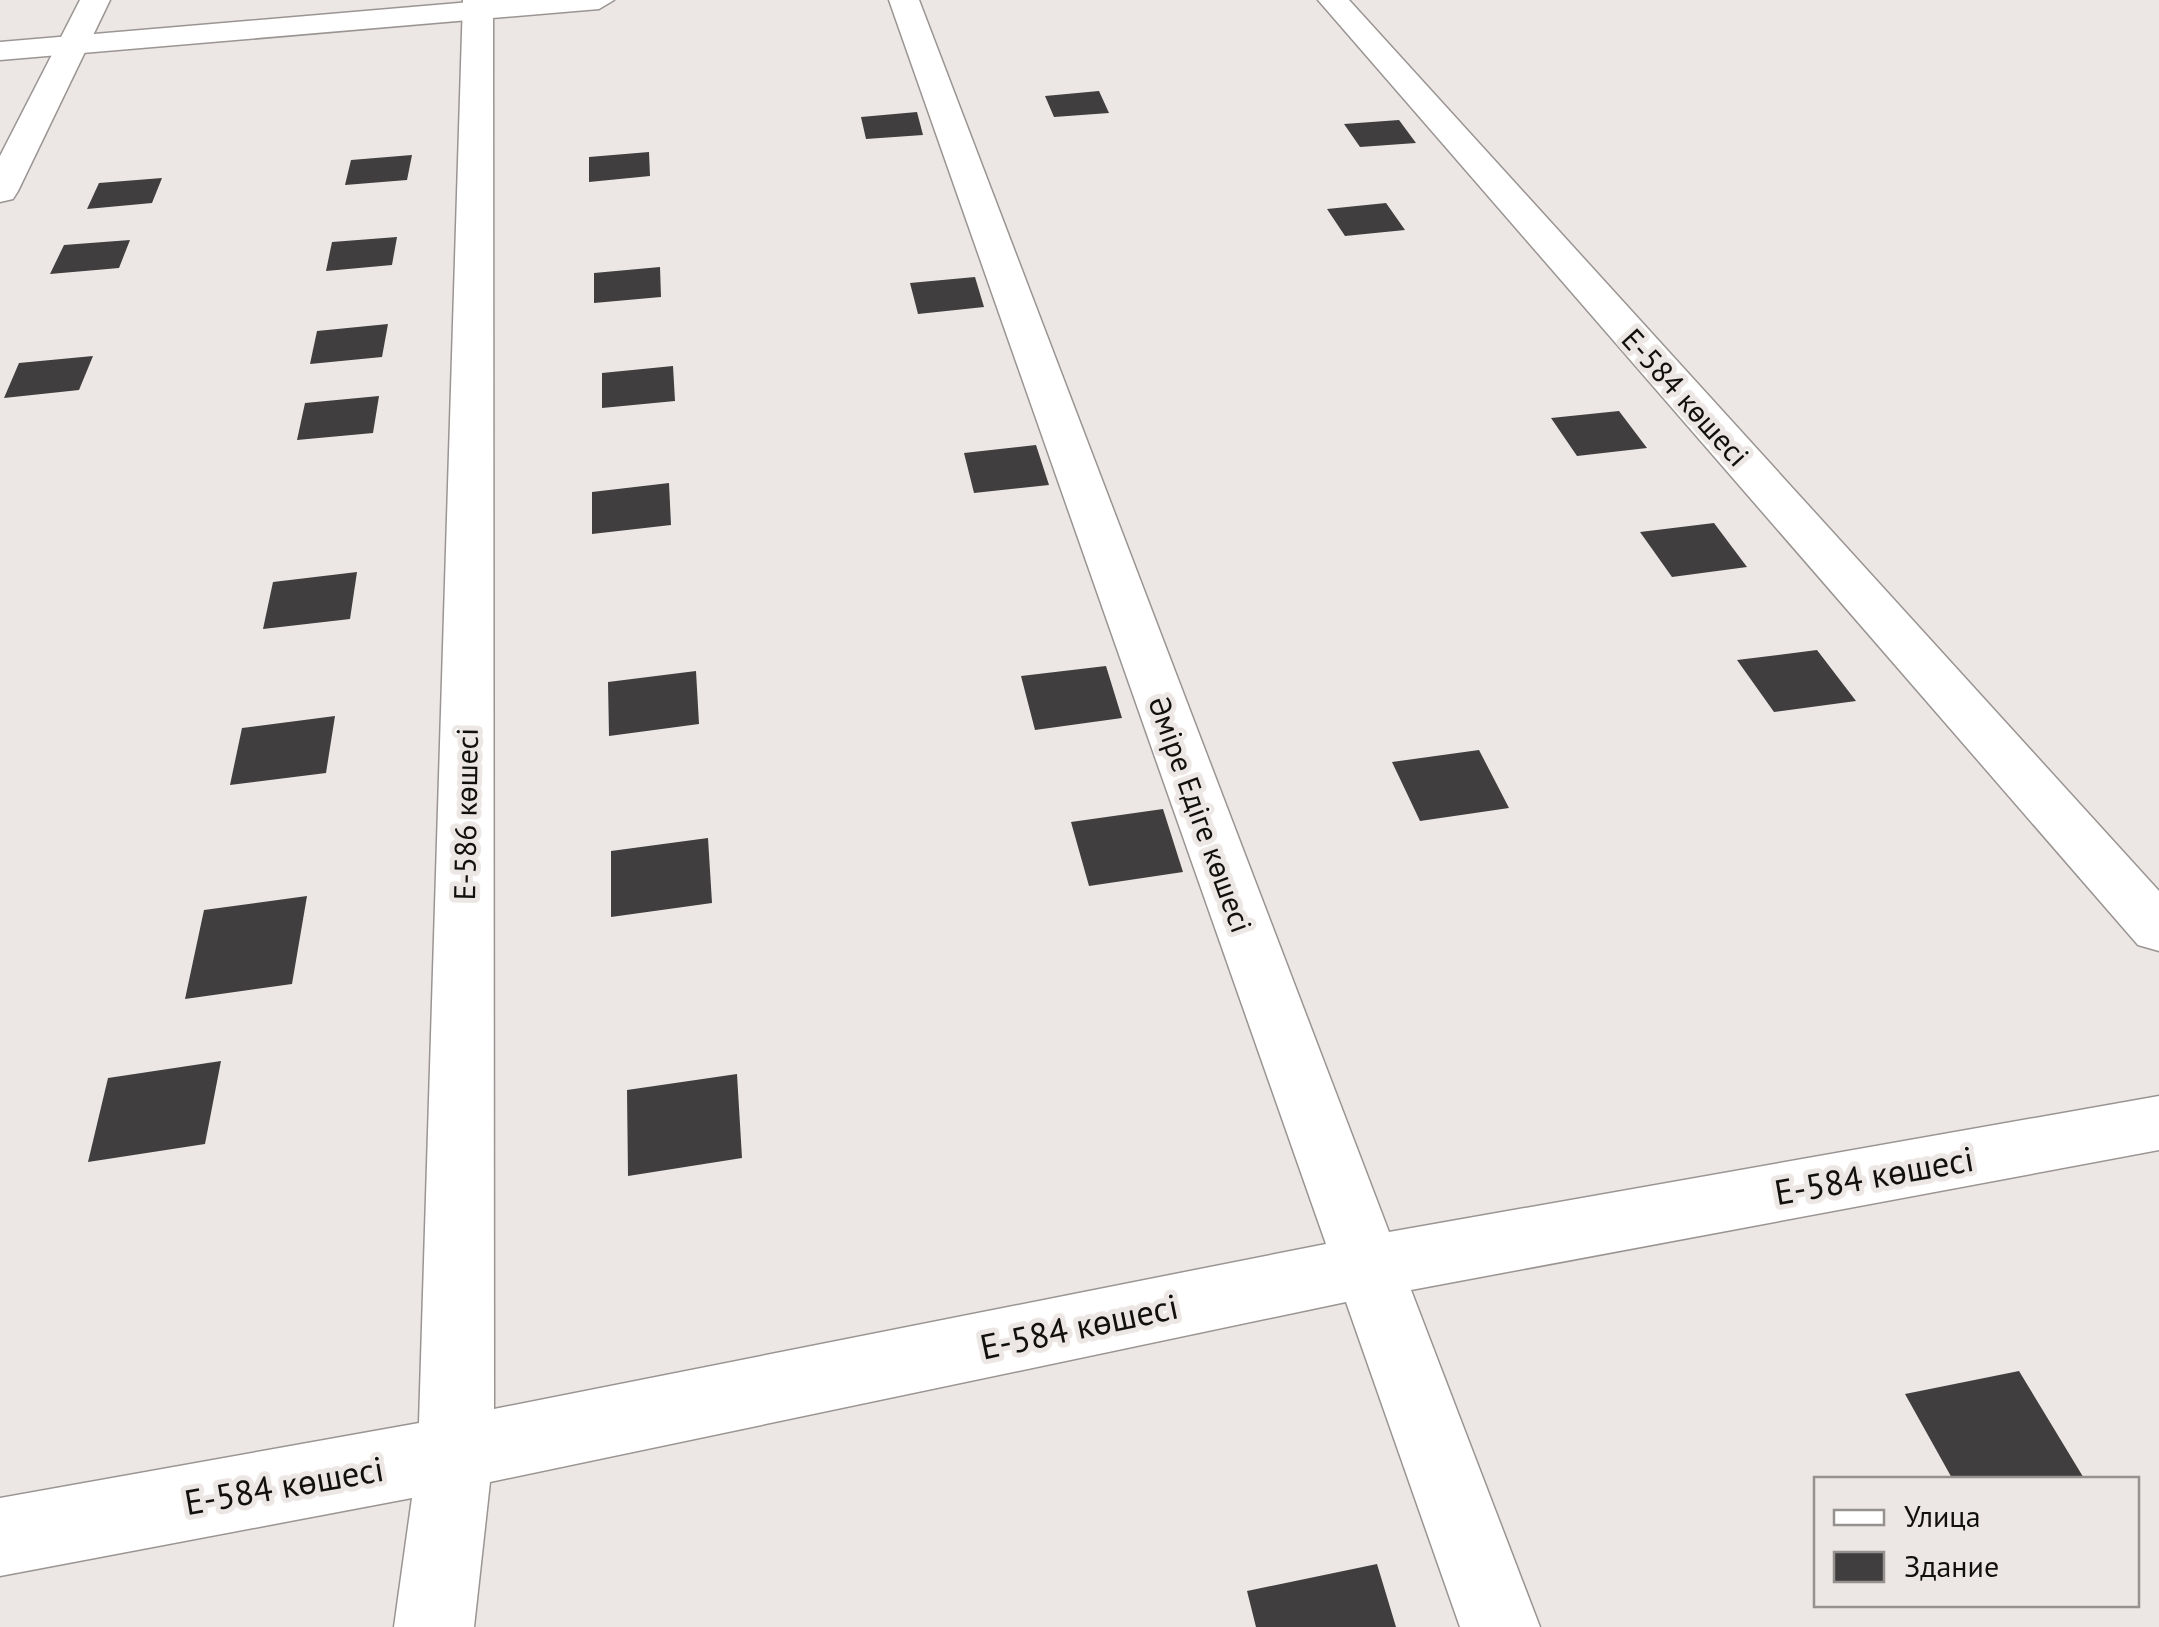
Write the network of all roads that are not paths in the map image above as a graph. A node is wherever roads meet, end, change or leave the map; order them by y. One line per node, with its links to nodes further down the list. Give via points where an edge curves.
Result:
1 (95, 0): 6 (street)
2 (599, 0): 5 (street)
3 (904, 0): 11 (street, Әміре Едіге көшесі)
4 (1332, 0): 9 (street, Е-584 көшесі)
5 (478, 4): 6 (street); 12 (street, Е-586 көшесі)
6 (72, 46): 7 (street); 8 (street)
7 (0, 50)
8 (0, 191)
9 (2159, 929)
10 (2159, 1123): 11 (street, Е-584 көшесі)
11 (1366, 1267): 12 (street, Е-584 көшесі); 15 (street, Әміре Едіге көшесі)
12 (456, 1453): 13 (street, Е-584 көшесі); 14 (street, Е-586 көшесі)
13 (0, 1538)
14 (434, 1627)
15 (1500, 1627)

